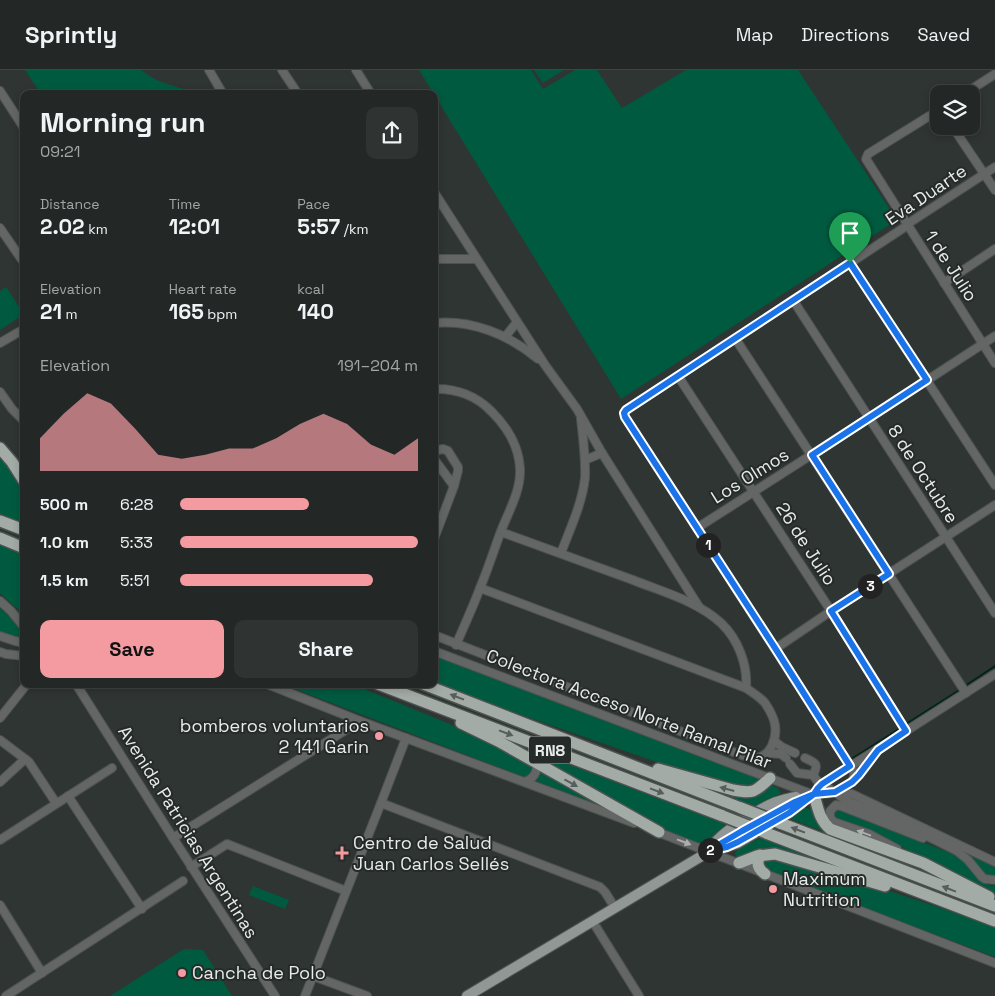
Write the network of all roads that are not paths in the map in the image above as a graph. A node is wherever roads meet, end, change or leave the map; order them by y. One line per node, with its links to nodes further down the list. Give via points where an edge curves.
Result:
1 (209, 70): 6 (street)
2 (282, 70): 7 (street)
3 (356, 70): 8 (street)
4 (995, 74): 5 (street)
5 (978, 85)
6 (222, 90)
7 (295, 90)
8 (368, 90)
9 (0, 91): 11 (street)
10 (930, 116): 17 (street, 1 de Julio, via 868,154 866,159)
11 (20, 122)
12 (958, 135): 14 (street)
13 (995, 167): 14 (street, Eva Duarte)
14 (985, 174): 15 (street); 17 (street, Eva Duarte)
15 (995, 190)
16 (438, 198): 22 (street)
17 (908, 225): 23 (street, Eva Duarte); 24 (street, 1 de Julio)
18 (0, 228): 20 (street)
19 (995, 249): 24 (street)
20 (20, 257)
21 (438, 258): 22 (street)
22 (476, 259): 26 (street)
23 (850, 263): 25 (street, Eva Duarte); 37 (street)
24 (944, 283): 33 (street, 1 de Julio)
25 (793, 300): 31 (street, Eva Duarte); 42 (street, 8 de Octubre)
26 (516, 322): 30 (street); 35 (street)
27 (438, 323): 30 (street, via 467,324)
28 (20, 330): 32 (street)
29 (995, 336): 33 (street, Los Olmos)
30 (505, 337): 35 (street)
31 (735, 338): 36 (street, Eva Duarte); 46 (street)
32 (0, 343)
33 (983, 344): 34 (street, 1 de Julio); 37 (street, Los Olmos)
34 (995, 363)
35 (545, 365): 40 (street)
36 (678, 376): 53 (street, 26 de Julio); 58 (street, Eva Duarte, via 624,413)
37 (927, 380): 42 (street, Los Olmos); 51 (street)
38 (438, 389): 59 (street, via 457,391 479,400 498,417 516,446 520,477)
39 (0, 392): 41 (street)
40 (580, 415): 45 (street); 47 (street)
41 (20, 417)
42 (869, 418): 46 (street, Los Olmos); 60 (street, 8 de Octubre)
43 (0, 447): 48 (street); 50 (highway)
44 (438, 451): 52 (street, via 446,449 458,467)
45 (602, 453): 47 (street); 65 (street)
46 (812, 455): 53 (street, Los Olmos); 64 (street)
47 (585, 460): 63 (street, via 582,496)
48 (20, 464)
49 (438, 464): 52 (street)
50 (20, 475)
51 (995, 485)
52 (454, 486): 57 (street)
53 (753, 491): 58 (street, Los Olmos); 71 (street, 26 de Julio)
54 (995, 505): 60 (street)
55 (0, 521): 56 (highway)
56 (20, 528)
57 (438, 528)
58 (697, 528): 79 (street)
59 (501, 532): 63 (street); 66 (street)
60 (946, 537): 64 (street); 72 (street, 8 de Octubre)
61 (0, 538): 62 (highway)
62 (20, 546)
63 (561, 553): 67 (street)
64 (889, 574): 71 (street); 91 (street)
65 (682, 581): 67 (street); 69 (street)
66 (480, 588): 78 (street); 90 (street)
67 (673, 596): 69 (street)
68 (0, 601): 70 (street)
69 (699, 607): 90 (street, via 722,624 735,642 746,670)
70 (11, 611): 73 (street); 74 (street)
71 (831, 611): 79 (street); 94 (street, 26 de Julio)
72 (995, 613)
73 (20, 615)
74 (20, 622)
75 (0, 636): 77 (street)
76 (438, 637): 78 (street)
77 (20, 642)
78 (456, 645): 100 (street, via 750,758)
79 (775, 648): 105 (street)
80 (0, 652): 82 (street)
81 (438, 653): 108 (street, Colectora Acceso Norte Ramal Pilar)
82 (20, 656)
83 (995, 674): 91 (street)
84 (24, 688): 92 (street)
85 (79, 688): 119 (street, Avenida Patricias Argentinas)
86 (277, 688): 93 (street)
87 (379, 688): 104 (highway, via 480,732)
88 (388, 688): 134 (highway, RN8, one-way to 134, bridge)
89 (433, 688): 98 (highway, RN8, one-way to 89)
90 (746, 688): 97 (street, via 764,702 772,715 776,729)
91 (963, 689): 94 (street)
92 (0, 718)
93 (360, 721): 95 (street); 119 (street)
94 (904, 727): 99 (street)
95 (406, 738): 110 (street); 117 (street)
96 (0, 740): 103 (street)
97 (774, 741): 100 (street); 101 (street)
98 (584, 747): 108 (highway, one-way to 98, via 752,792 733,790); 135 (highway, RN8, one-way to 98, bridge)
99 (878, 750): 105 (street); 111 (street)
100 (768, 752): 107 (street, via 781,754 797,773)
101 (795, 753)
102 (805, 758): 107 (street, via 816,765)
103 (25, 759): 109 (street); 116 (street)
104 (537, 764): 110 (street, via 537,772); 118 (highway, one-way to 118)
105 (850, 766): 111 (street, via 854,772); 112 (street)
106 (112, 768): 115 (street)
107 (813, 775): 112 (street)
108 (770, 778): 114 (street, Colectora Acceso Norte Ramal Pilar)
109 (0, 782)
110 (525, 782): 118 (street)
111 (852, 782): 113 (street)
112 (822, 784): 113 (street); 114 (street)
113 (835, 792): 114 (street); 121 (street, via 845,800); 124 (street, via 852,794)
114 (814, 794): 122 (main road); 126 (highway, via 820,817 830,829)
115 (68, 796): 116 (street); 137 (street)
116 (56, 803): 120 (street)
117 (381, 803): 131 (street); 136 (street, via 600,887)
118 (659, 832): 122 (street, one-way to 122)
119 (173, 838): 127 (street, Avenida Patricias Argentinas)
120 (0, 840)
121 (946, 845): 126 (street, one-way to 121, via 875,837 834,822 830,811 841,806); 129 (street, via 965,857 982,877)
122 (708, 851): 125 (street); 136 (main road)
123 (760, 855): 125 (highway); 128 (highway, via 758,867); 134 (highway, via 775,854)
124 (995, 862)
125 (738, 863): 128 (street)
126 (923, 863): 132 (highway)
127 (192, 867): 131 (street, via 227,844); 144 (street, Avenida Patricias Argentinas)
128 (765, 874): 140 (street)
129 (995, 880)
130 (183, 881): 137 (street)
131 (346, 891): 142 (street)
132 (995, 900)
133 (0, 905): 141 (street)
134 (956, 906): 138 (highway, RN8)
135 (995, 906)
136 (615, 908): 139 (main road)
137 (142, 909): 141 (street)
138 (995, 921)
139 (593, 922): 147 (main road); 148 (street)
140 (995, 963)
141 (42, 973): 143 (street)
142 (313, 976): 145 (street); 146 (street)
143 (6, 996)
144 (275, 996)
145 (304, 996)
146 (367, 996)
147 (467, 996)
148 (639, 996)

